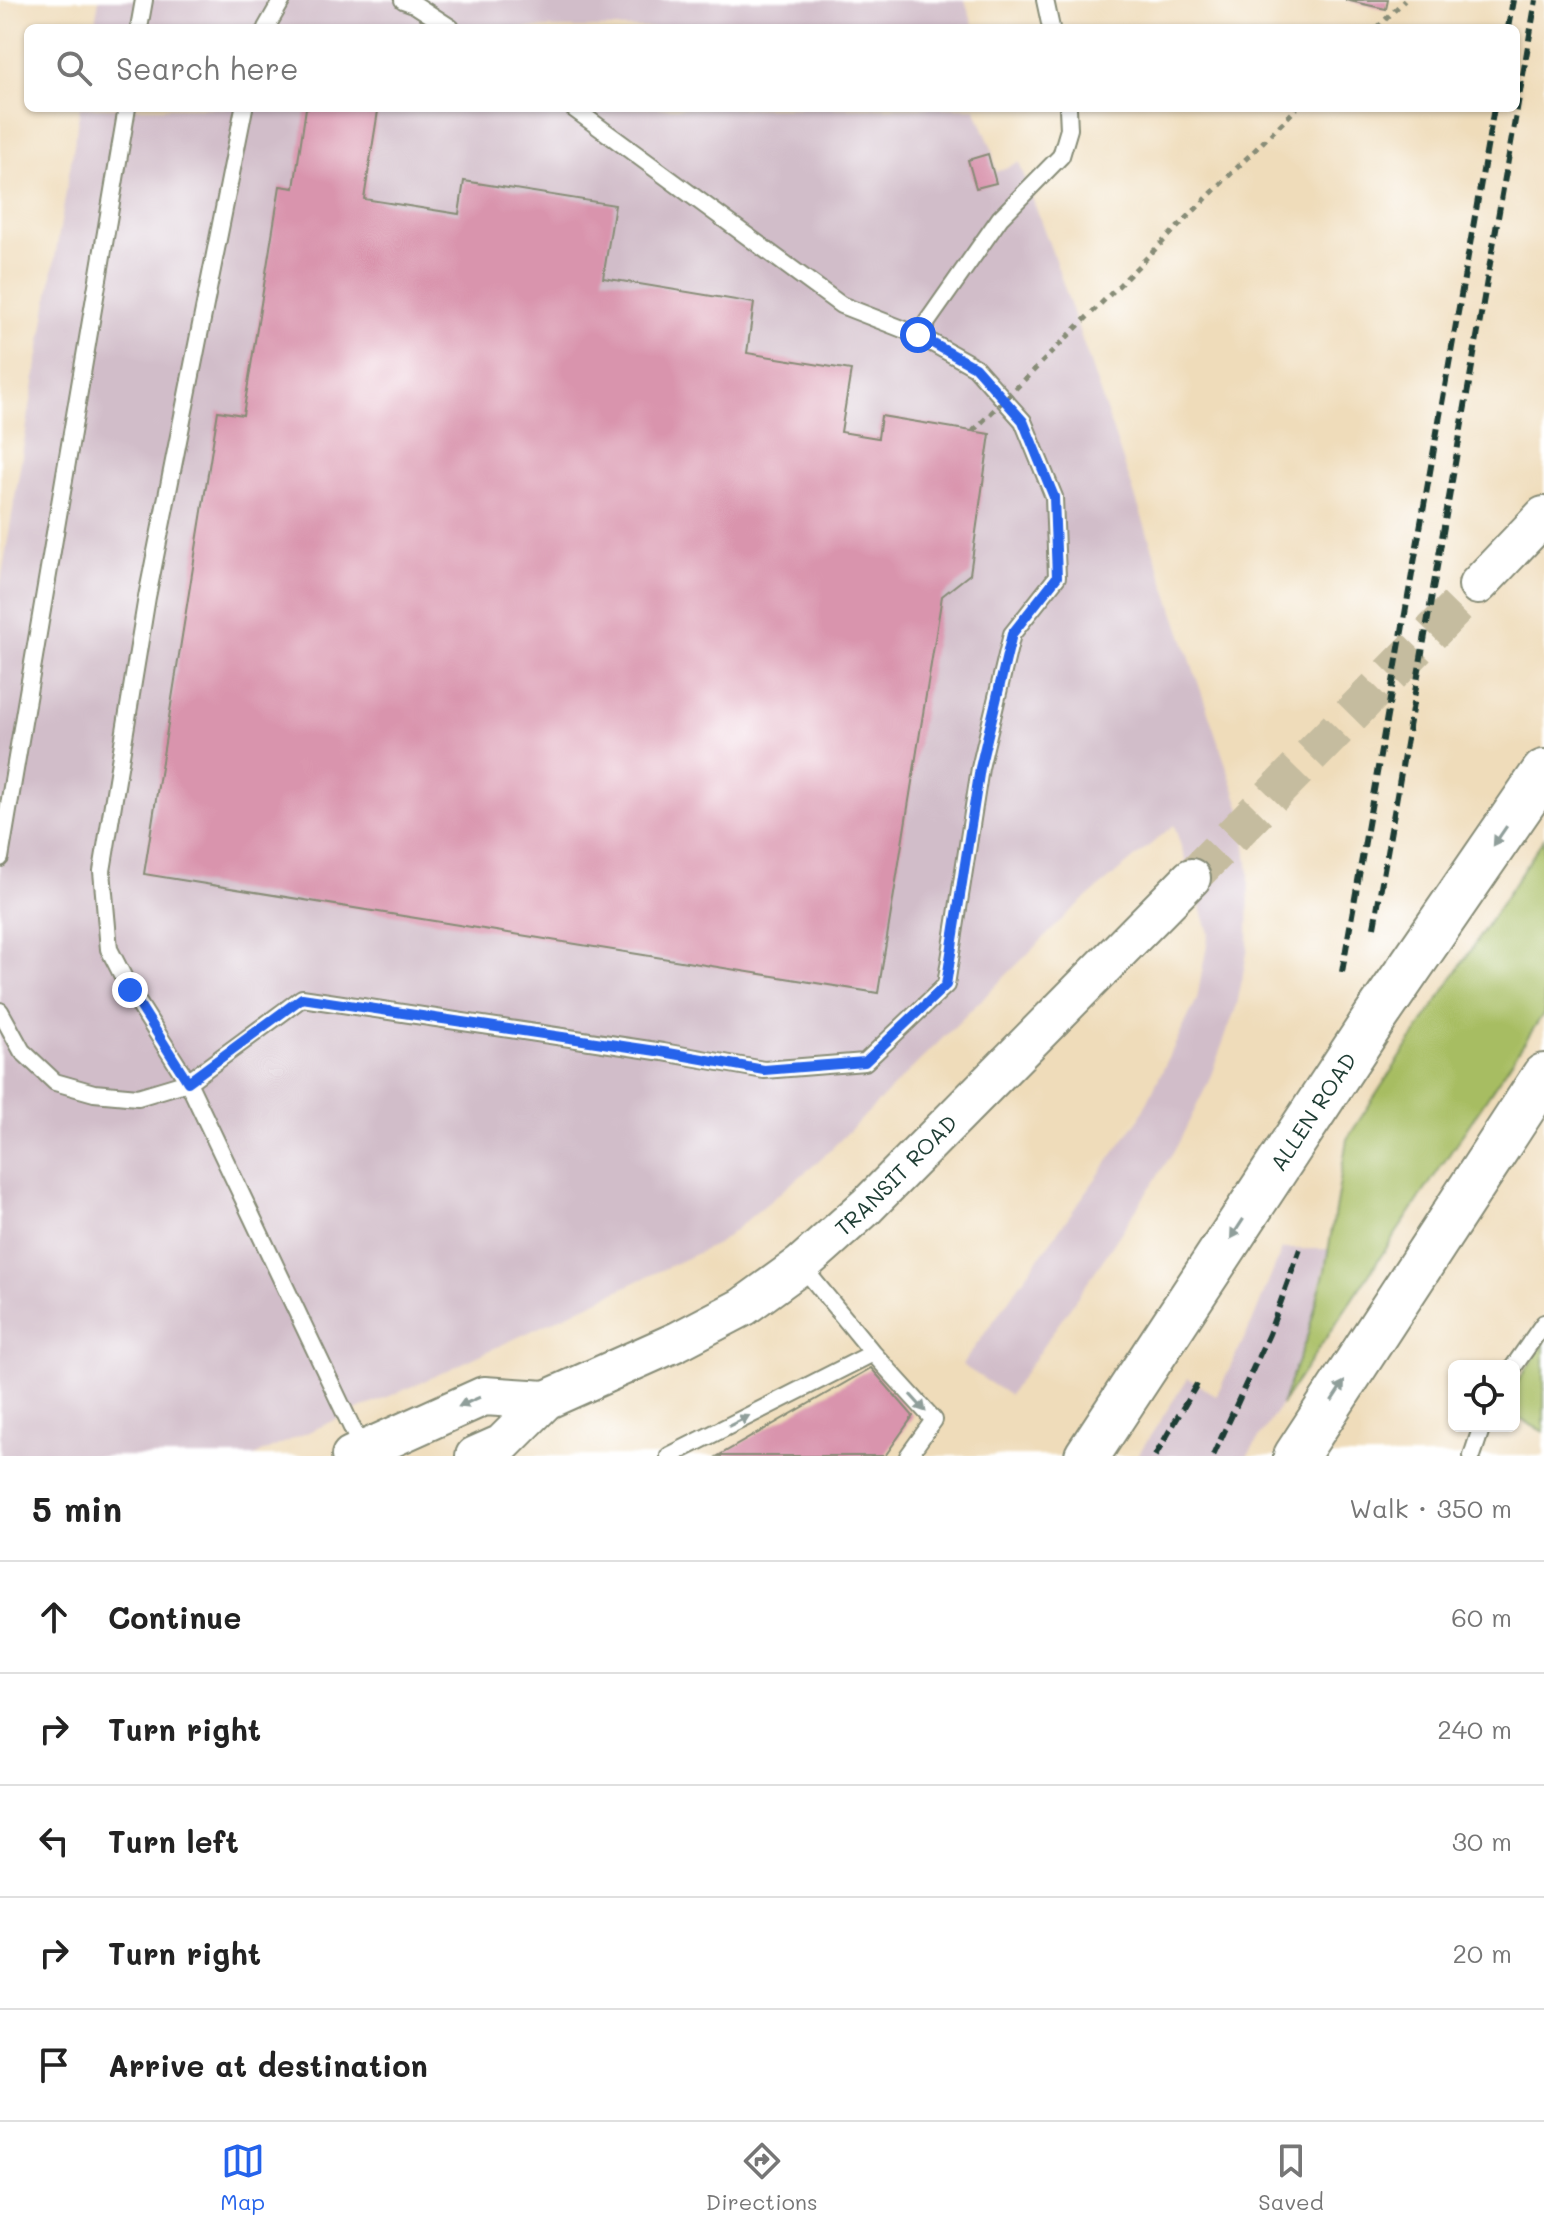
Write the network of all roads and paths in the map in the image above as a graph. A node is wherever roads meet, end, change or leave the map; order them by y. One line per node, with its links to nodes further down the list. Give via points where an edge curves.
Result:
1 (144, 0): 6 (lane)
2 (282, 0): 7 (lane)
3 (403, 0): 8 (lane)
4 (1045, 0): 9 (lane)
5 (1405, 0): 10 (path)
6 (140, 24)
7 (268, 24)
8 (445, 24)
9 (1050, 24)
10 (1381, 24)
11 (126, 112): 21 (lane)
12 (243, 112): 25 (lane, via 150,582 102,871 109,949)
13 (578, 112): 16 (lane, via 841,305)
14 (1068, 112): 16 (lane, via 1061,156 1000,218)
15 (1293, 112): 17 (path, bridge)
16 (918, 335): 25 (lane, via 975,367 1023,421 1054,497 1057,577 1012,634 980,768 946,985 917,1016 865,1062 764,1070 302,998)
17 (973, 431)
18 (1544, 516): 19 (street)
19 (1478, 585)
20 (1544, 772): 38 (highway, ALLEN ROAD, one-way to 38)
21 (0, 858)
22 (1191, 878): 28 (street, TRANSIT ROAD, via 867,1206)
23 (2, 1021): 25 (lane, via 22,1051 55,1082 138,1097)
24 (1544, 1076): 27 (highway)
25 (188, 1082): 34 (lane)
26 (1544, 1107): 27 (highway)
27 (1442, 1231): 39 (highway, one-way to 27)
28 (801, 1265): 30 (lane); 32 (street, TRANSIT ROAD, via 743,1307)
29 (1544, 1323): 31 (lane)
30 (873, 1353): 36 (lane, one-way to 30); 37 (lane, one-way to 37, via 934,1420)
31 (1518, 1360)
32 (546, 1400): 34 (street, TRANSIT ROAD, one-way to 34, via 484,1396); 35 (street, TRANSIT ROAD, via 502,1444)
33 (1480, 1432): 40 (lane)
34 (360, 1454)
35 (475, 1456)
36 (669, 1456)
37 (908, 1456)
38 (1087, 1456)
39 (1296, 1456)
40 (1472, 1456)

